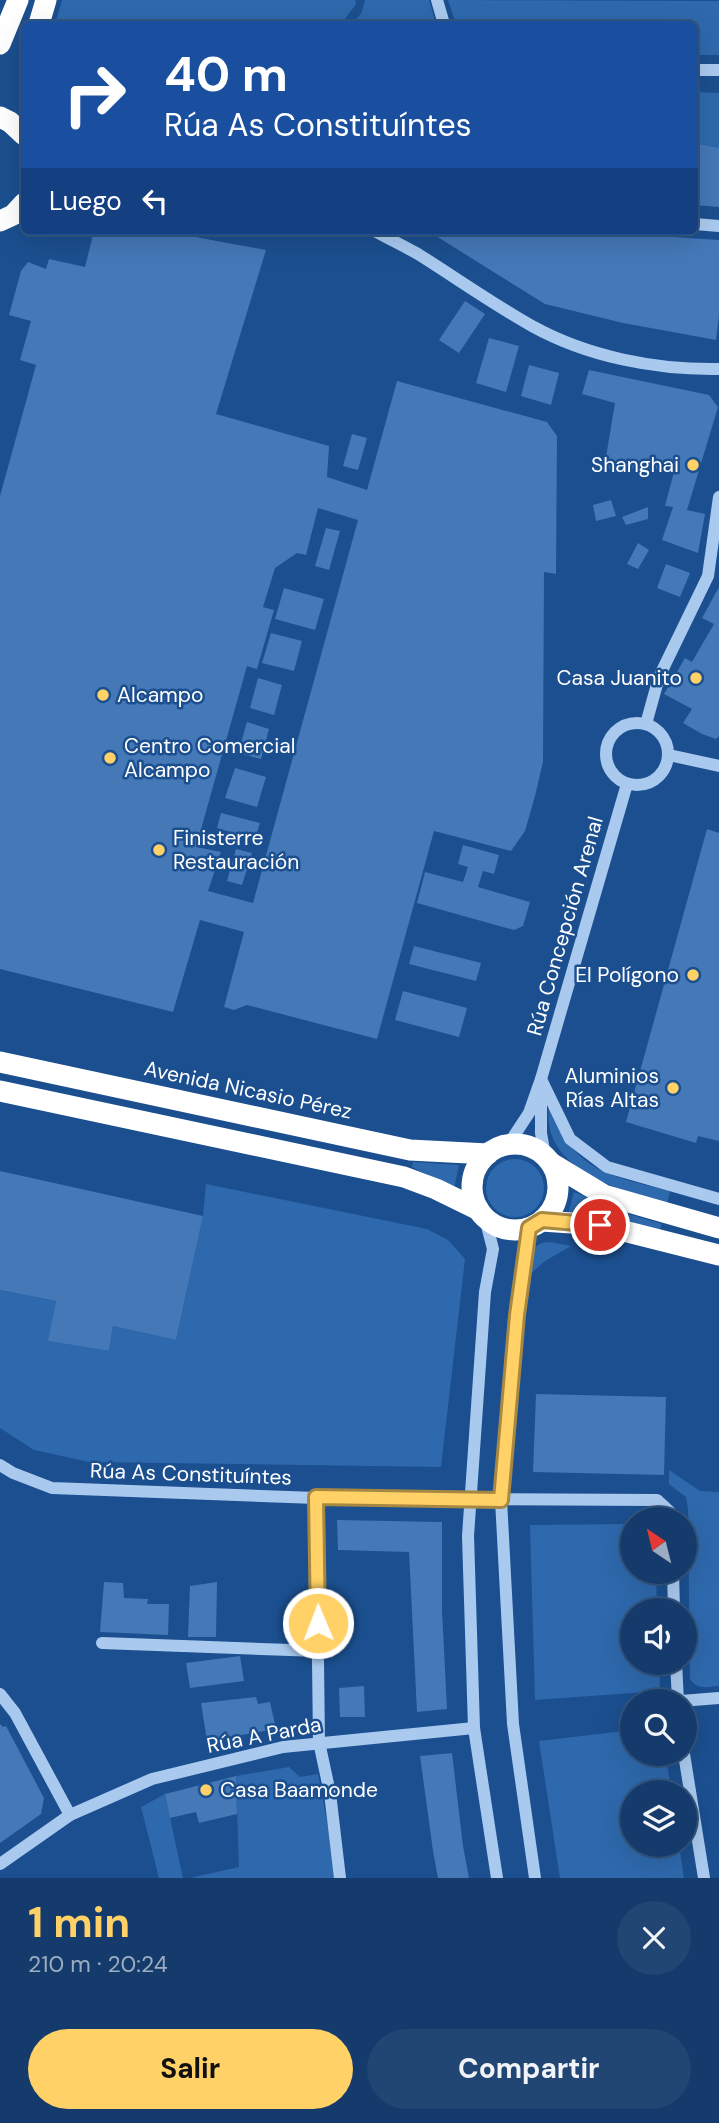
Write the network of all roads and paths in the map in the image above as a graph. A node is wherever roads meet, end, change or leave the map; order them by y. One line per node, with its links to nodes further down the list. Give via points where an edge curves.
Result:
1 (18, 0): 6 (highway)
2 (46, 0): 4 (highway)
3 (437, 0): 5 (street)
4 (40, 21)
5 (443, 21)
6 (0, 44)
7 (698, 70): 8 (street)
8 (719, 70)
9 (0, 117): 10 (highway)
10 (21, 127)
11 (698, 224): 12 (street)
12 (719, 226)
13 (382, 235): 14 (street, via 534,327 597,353 656,365)
14 (719, 369)
15 (719, 497): 16 (street)
16 (717, 519): 18 (street)
17 (719, 567): 18 (street)
18 (708, 576): 19 (street, via 659,677)
19 (646, 724): 20 (street, via 663,736); 22 (street, via 620,727 605,748 607,765)
20 (669, 755): 21 (street); 22 (street, via 654,780)
21 (719, 766)
22 (627, 784): 24 (street, Rúa Concepción Arenal)
23 (0, 1062): 27 (highway, Avenida Nicasio Pérez, via 411,1150)
24 (541, 1079): 26 (street, via 529,1113); 28 (street, via 541,1133); 29 (street, via 570,1139 607,1167)
25 (0, 1091): 30 (highway, via 404,1177)
26 (508, 1145): 27 (highway); 28 (highway, via 534,1149)
27 (488, 1154): 30 (highway, via 472,1187)
28 (548, 1160): 31 (highway, via 556,1175 556,1200); 32 (highway, via 604,1195)
29 (719, 1199)
30 (482, 1214): 31 (highway, via 506,1229); 36 (street, via 493,1249 485,1292)
31 (536, 1224): 33 (highway, via 600,1225); 37 (street, via 517,1315)
32 (719, 1228)
33 (719, 1255)
34 (0, 1465): 35 (street, Rúa As Constituíntes, via 52,1488)
35 (316, 1497): 36 (street, Rúa As Constituíntes); 40 (street)
36 (470, 1500): 37 (street, Rúa As Constituíntes); 44 (street)
37 (501, 1500): 38 (street, Rúa As Constituíntes, via 657,1500); 51 (street, via 513,1724)
38 (665, 1507)
39 (102, 1643): 40 (street)
40 (318, 1651): 45 (street)
41 (0, 1694): 47 (street)
42 (719, 1698): 43 (street)
43 (697, 1700)
44 (474, 1728): 45 (street, Rúa A Parda); 50 (street)
45 (319, 1742): 47 (street, Rúa A Parda, via 152,1779); 49 (street)
46 (686, 1766): 52 (street)
47 (71, 1815): 48 (street, Rúa A Parda)
48 (0, 1864)
49 (340, 1878)
50 (497, 1878)
51 (535, 1878)
52 (704, 1878)

